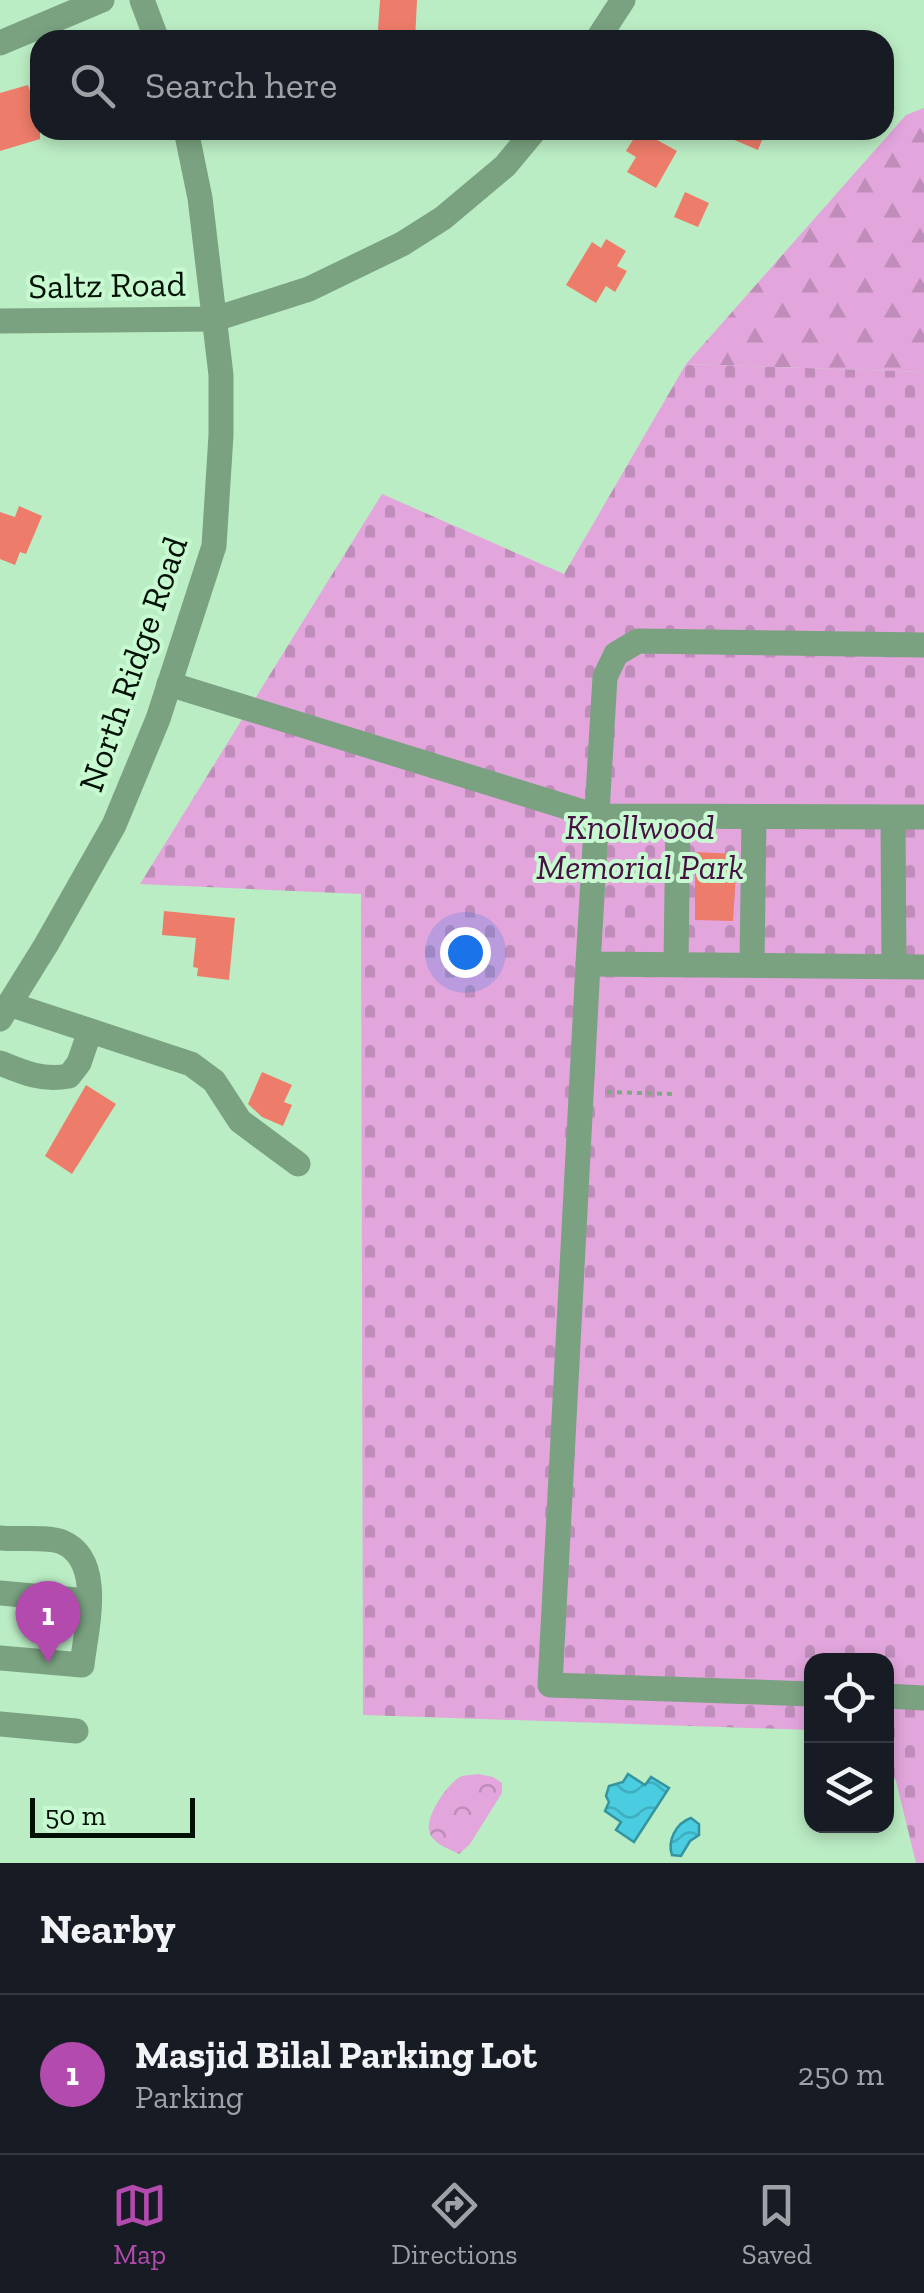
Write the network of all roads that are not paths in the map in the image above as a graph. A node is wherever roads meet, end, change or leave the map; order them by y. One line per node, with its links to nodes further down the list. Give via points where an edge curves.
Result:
1 (102, 0): 5 (street)
2 (142, 0): 6 (street)
3 (623, 0): 7 (street)
4 (30, 30): 8 (street)
5 (31, 30)
6 (153, 30)
7 (604, 30)
8 (0, 43)
9 (188, 140): 11 (street, North Ridge Road)
10 (527, 140): 11 (street, via 443,218 402,244 310,289)
11 (215, 319): 12 (street, Saltz Road); 14 (street, North Ridge Road, via 222,435 214,546)
12 (0, 321)
13 (924, 644): 15 (street, via 638,640 616,654 605,677)
14 (170, 684): 15 (street); 25 (street, North Ridge Road, via 114,825)
15 (596, 816): 16 (street); 20 (street)
16 (678, 817): 17 (street); 21 (street)
17 (754, 817): 19 (street); 22 (street)
18 (924, 817): 19 (street)
19 (893, 818): 23 (street)
20 (588, 964): 21 (street); 33 (street, via 550,1686)
21 (676, 964): 22 (street)
22 (752, 964): 23 (street)
23 (894, 966): 24 (street)
24 (924, 967)
25 (4, 1011): 26 (street)
26 (90, 1031): 27 (street, via 68,1076 31,1076); 28 (street, via 191,1064 214,1081 240,1121)
27 (0, 1063)
28 (298, 1164)
29 (0, 1538): 31 (street, via 61,1542 81,1556)
30 (0, 1593): 31 (street)
31 (88, 1601): 32 (street, via 82,1664)
32 (0, 1658)
33 (804, 1694)
34 (894, 1696): 35 (street)
35 (924, 1698)
36 (0, 1724): 37 (street)
37 (76, 1732)

